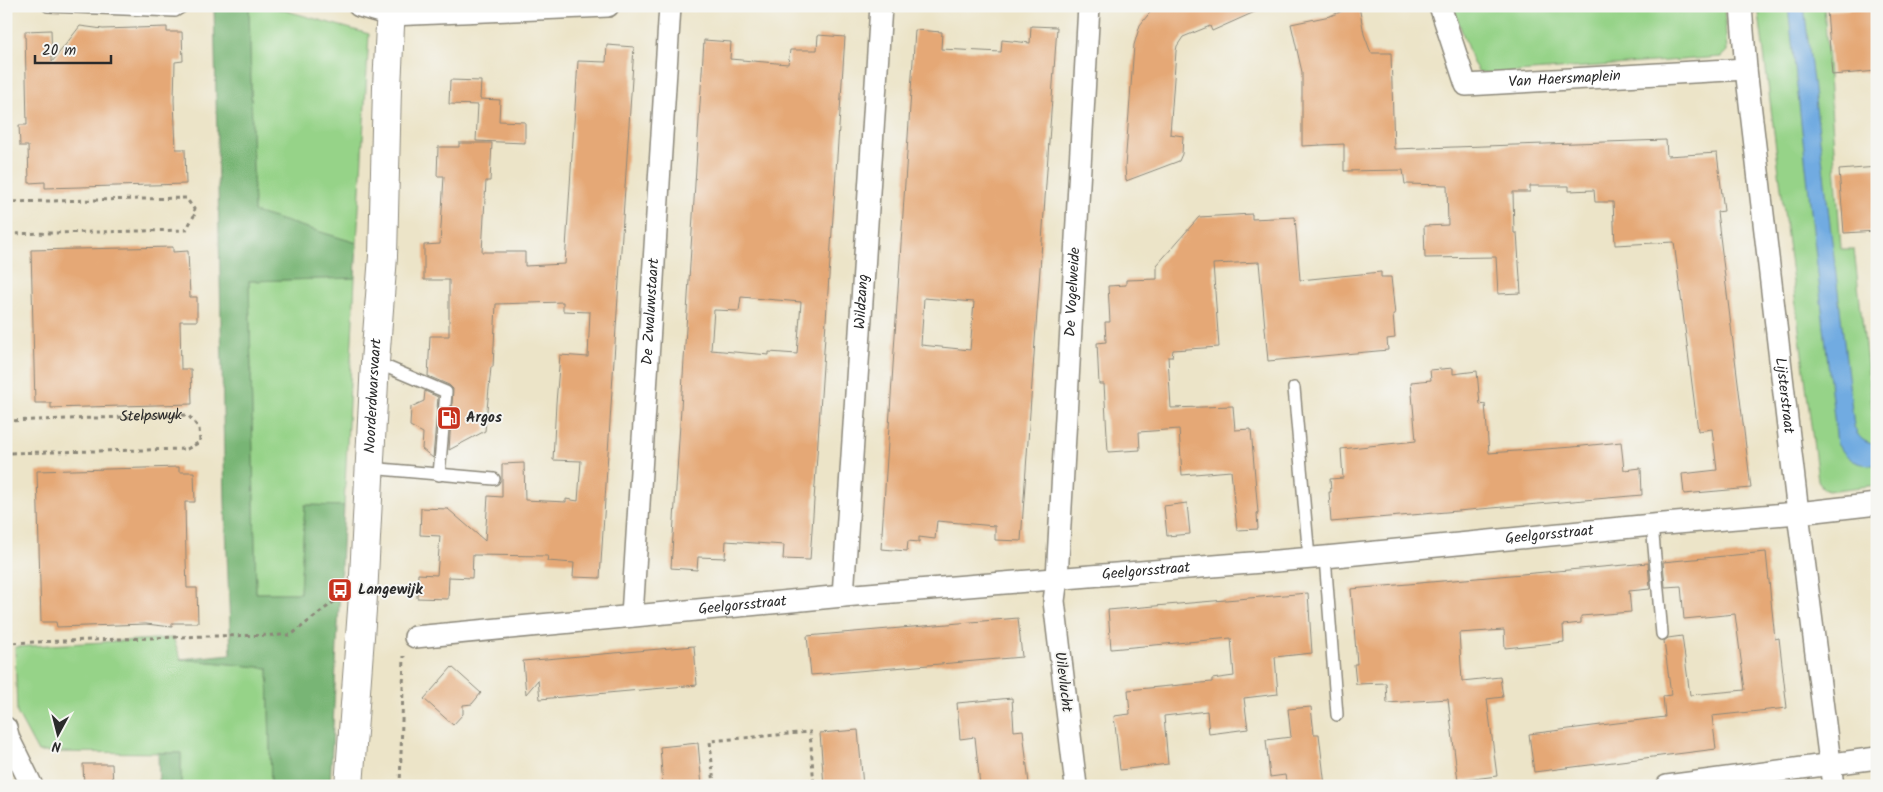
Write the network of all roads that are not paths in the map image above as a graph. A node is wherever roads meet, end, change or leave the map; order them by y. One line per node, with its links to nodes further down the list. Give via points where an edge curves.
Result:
1 (48, 6): 2 (lane, via 175,11)
2 (183, 6)
3 (359, 6): 10 (street)
4 (608, 6): 10 (street)
5 (670, 6): 23 (street, De Zwaluwstaart)
6 (881, 6): 22 (street, Wildzang)
7 (1089, 6): 21 (street, De Vogelweide)
8 (1440, 6): 11 (street, Van Haersmaplein, via 1466,85)
9 (1741, 6): 11 (street, Lijsterstraat)
10 (391, 10): 12 (main road, Noorderdwarsvaart, via 383,256)
11 (1746, 69): 18 (street, Lijsterstraat)
12 (375, 362): 14 (main road, Noorderdwarsvaart); 15 (lane, via 446,392)
13 (1294, 388): 20 (lane)
14 (369, 468): 15 (lane); 31 (main road, Noorderdwarsvaart)
15 (439, 474): 16 (lane)
16 (494, 479)
17 (1877, 504): 18 (street, Geelgorsstraat)
18 (1798, 513): 19 (street, Geelgorsstraat); 29 (street, Lijsterstraat)
19 (1652, 525): 20 (street, Geelgorsstraat); 24 (lane)
20 (1317, 557): 21 (street, Geelgorsstraat); 26 (lane)
21 (1057, 578): 22 (street, Geelgorsstraat); 32 (street, Uilevlucht, via 1054,602)
22 (843, 596): 23 (street, Geelgorsstraat)
23 (632, 616): 25 (street, Geelgorsstraat)
24 (1662, 634)
25 (410, 642)
26 (1337, 715)
27 (6, 728): 30 (street)
28 (1877, 758): 29 (street)
29 (1830, 764): 33 (street); 34 (street, Lijsterstraat)
30 (32, 786)
31 (349, 786)
32 (1076, 786)
33 (1667, 786)
34 (1833, 786)

